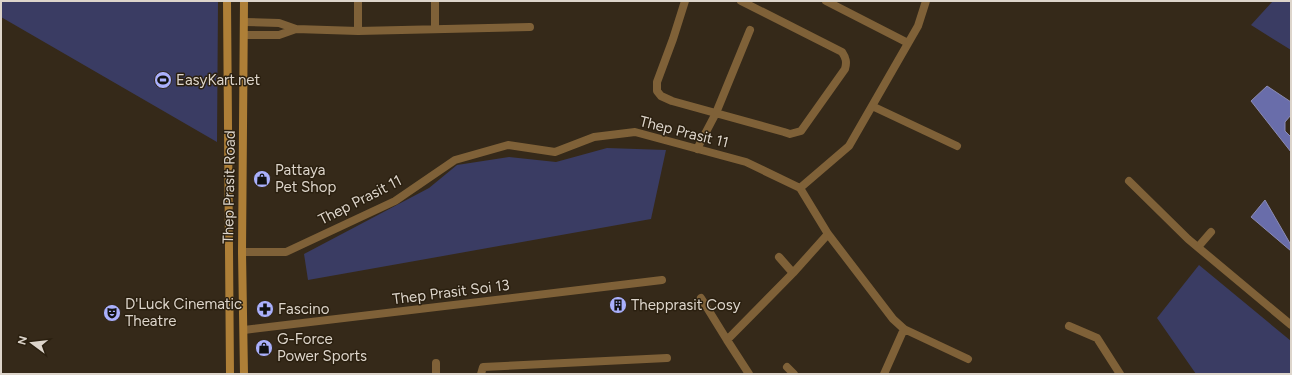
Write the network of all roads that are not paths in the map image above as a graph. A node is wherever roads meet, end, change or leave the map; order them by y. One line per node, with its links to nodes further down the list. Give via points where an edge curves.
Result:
1 (228, 1): 40 (main road, Thep Prasit Road)
2 (244, 1): 9 (main road, Thep Prasit Road)
3 (358, 1): 14 (street)
4 (435, 1): 11 (street)
5 (685, 1): 18 (street, via 657,82 658,91 661,96 672,101)
6 (741, 1): 18 (street, via 842,52 847,62 846,69 804,128 796,133)
7 (826, 1): 16 (street)
8 (926, 1): 16 (street, via 918,26)
9 (244, 22): 12 (street, via 280,23); 15 (main road, Thep Prasit Road)
10 (530, 27): 11 (street)
11 (435, 29): 14 (street)
12 (296, 30): 14 (street); 15 (street, via 279,35)
13 (750, 30): 18 (street)
14 (358, 31)
15 (244, 35): 26 (main road, Thep Prasit Road)
16 (908, 43): 17 (street)
17 (872, 106): 19 (street); 22 (street, via 849,146)
18 (716, 113): 20 (street)
19 (957, 146)
20 (697, 149): 22 (street, Thep Prasit 11, via 746,162); 26 (street, Thep Prasit 11, via 635,132 594,137 555,152 508,145 455,160 395,201 286,252)
21 (1128, 181): 25 (street)
22 (800, 188): 24 (street)
23 (1211, 232): 25 (street)
24 (828, 234): 28 (street); 33 (street, via 893,319)
25 (1198, 247): 31 (street)
26 (242, 252): 34 (main road, Thep Prasit Road)
27 (779, 257): 28 (street)
28 (793, 273): 35 (street)
29 (662, 280): 34 (street, Thep Prasit Soi 13)
30 (701, 298): 35 (street)
31 (1291, 325)
32 (1069, 326): 47 (street, via 1097,338)
33 (904, 329): 37 (street); 46 (street)
34 (244, 330): 41 (main road, Thep Prasit Road)
35 (727, 340): 44 (street)
36 (667, 358): 43 (street, via 483,367)
37 (968, 359)
38 (436, 363): 42 (street)
39 (787, 367): 45 (street)
40 (230, 374)
41 (244, 374)
42 (436, 374)
43 (481, 374)
44 (749, 374)
45 (794, 374)
46 (884, 374)
47 (1120, 374)

